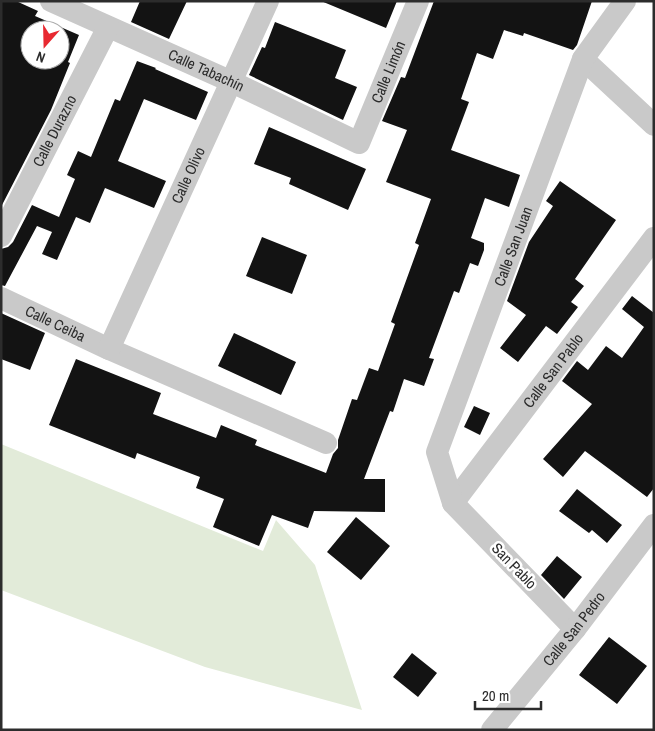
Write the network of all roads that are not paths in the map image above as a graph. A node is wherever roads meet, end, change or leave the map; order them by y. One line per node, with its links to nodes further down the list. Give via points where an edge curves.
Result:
1 (51, 1): 5 (street, Calle Tabachín)
2 (268, 1): 7 (street, Calle Olivo)
3 (418, 1): 9 (street, Calle Limón)
4 (625, 1): 6 (street, Calle San Juan)
5 (108, 27): 7 (street, Calle Tabachín); 10 (street, Calle Durazno)
6 (582, 59): 8 (street); 15 (street, Calle San Juan, via 437,452)
7 (232, 82): 9 (street, Calle Tabachín); 13 (street, Calle Olivo)
8 (654, 124)
9 (359, 143)
10 (1, 236)
11 (654, 238): 15 (street, Calle San Pablo)
12 (1, 298): 13 (street, Calle Ceiba)
13 (109, 349): 14 (street, Calle Ceiba)
14 (326, 442)
15 (453, 503): 17 (street, San Pablo)
16 (654, 525): 17 (street, Calle San Pedro)
17 (575, 629): 18 (street, Calle San Pedro)
18 (492, 730)

